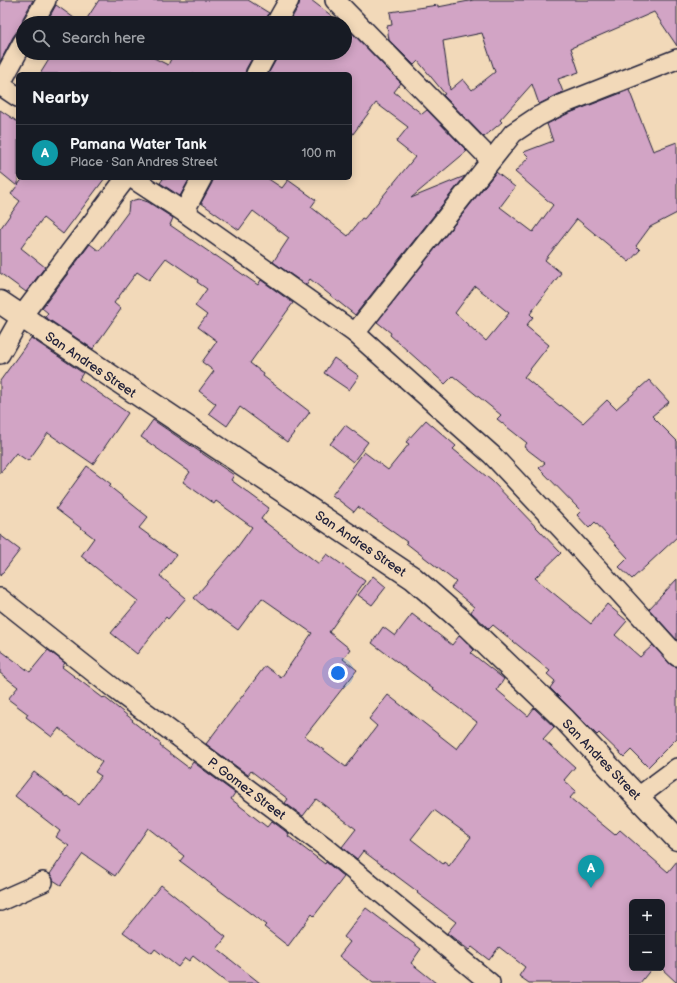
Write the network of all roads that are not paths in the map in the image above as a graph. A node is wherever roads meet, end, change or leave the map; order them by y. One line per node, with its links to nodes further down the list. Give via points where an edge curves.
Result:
1 (46, 0): 4 (street)
2 (289, 0): 5 (street)
3 (339, 0): 12 (street)
4 (37, 16)
5 (280, 16)
6 (16, 55): 10 (street)
7 (677, 59): 12 (street, via 537,117 513,133)
8 (264, 60): 9 (street)
9 (257, 72)
10 (0, 85): 11 (street)
11 (16, 96)
12 (491, 160): 19 (street)
13 (124, 180): 18 (street)
14 (135, 180): 16 (street)
15 (201, 180): 16 (street)
16 (184, 212): 19 (street)
17 (0, 302): 18 (main road, San Andres Street)
18 (21, 317): 20 (street); 24 (main road, San Andres Street, via 412,578 460,618 565,720)
19 (355, 333): 22 (street, via 492,455)
20 (0, 354)
21 (0, 598): 28 (street, P. Gomez Street, via 116,690 324,846)
22 (677, 656)
23 (677, 768): 24 (street)
24 (638, 797): 25 (main road, San Andres Street)
25 (677, 839)
26 (43, 882): 27 (street)
27 (0, 901)
28 (490, 983)

